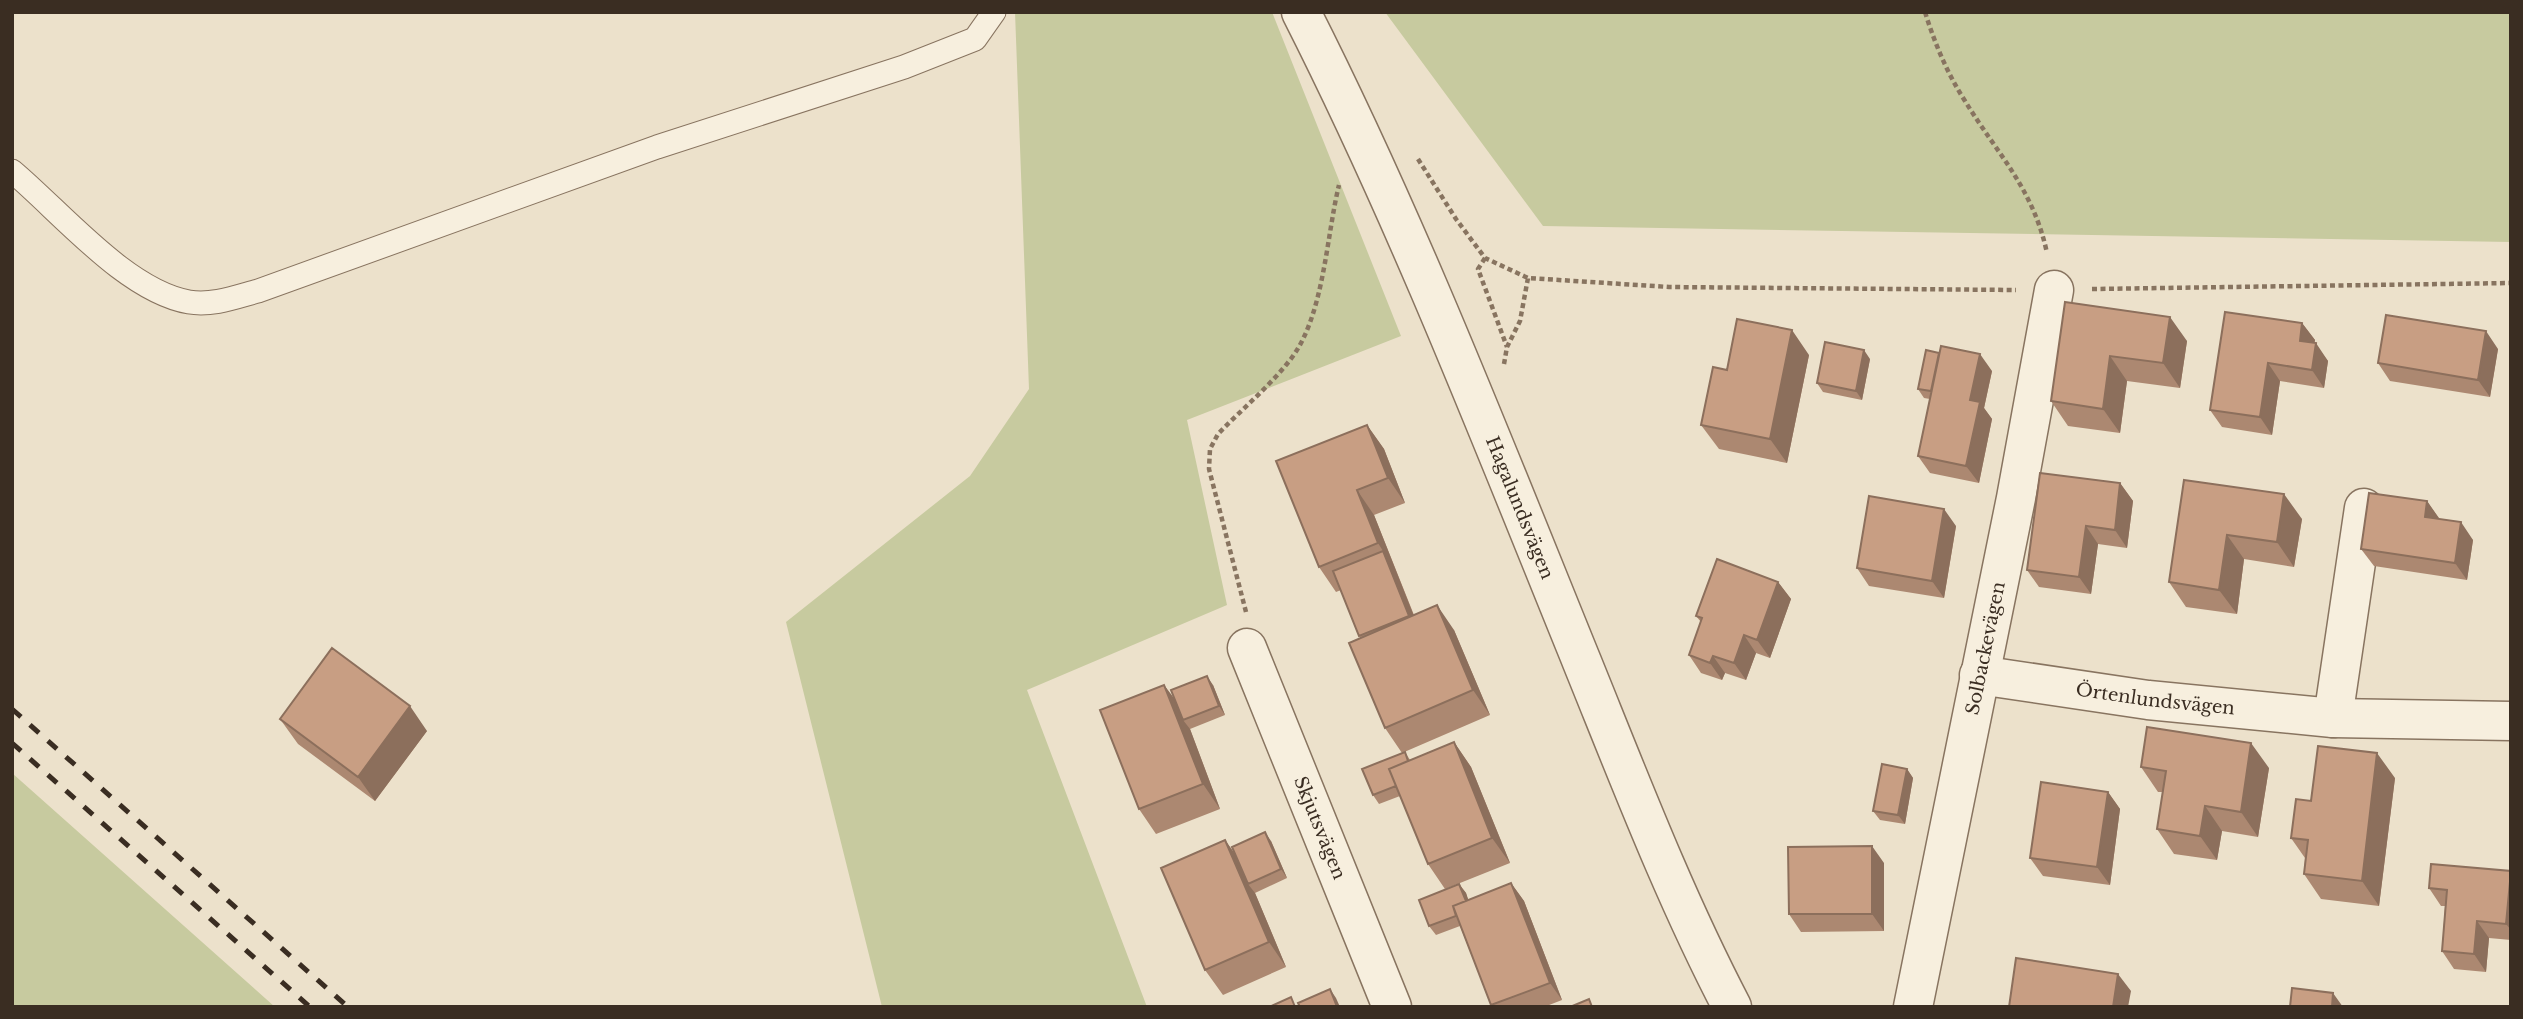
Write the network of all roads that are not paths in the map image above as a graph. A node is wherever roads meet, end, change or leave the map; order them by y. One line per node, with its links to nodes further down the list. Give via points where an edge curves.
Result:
1 (994, 12): 3 (lane, via 975,39 904,67 657,147 258,291 209,303 189,302 147,288)
2 (1301, 12): 11 (street, Hagalundsvägen, via 1352,113 1473,393 1627,772)
3 (12, 171)
4 (2054, 290): 7 (street, Solbackevägen)
5 (2364, 508): 8 (street)
6 (1247, 648): 10 (street, Skjutsvägen)
7 (1979, 675): 8 (street, Örtenlundsvägen, via 2147,700); 12 (street, Solbackevägen)
8 (2333, 718): 9 (street, Örtenlundsvägen)
9 (2511, 721)
10 (1392, 1007)
11 (1732, 1007)
12 (1913, 1007)

